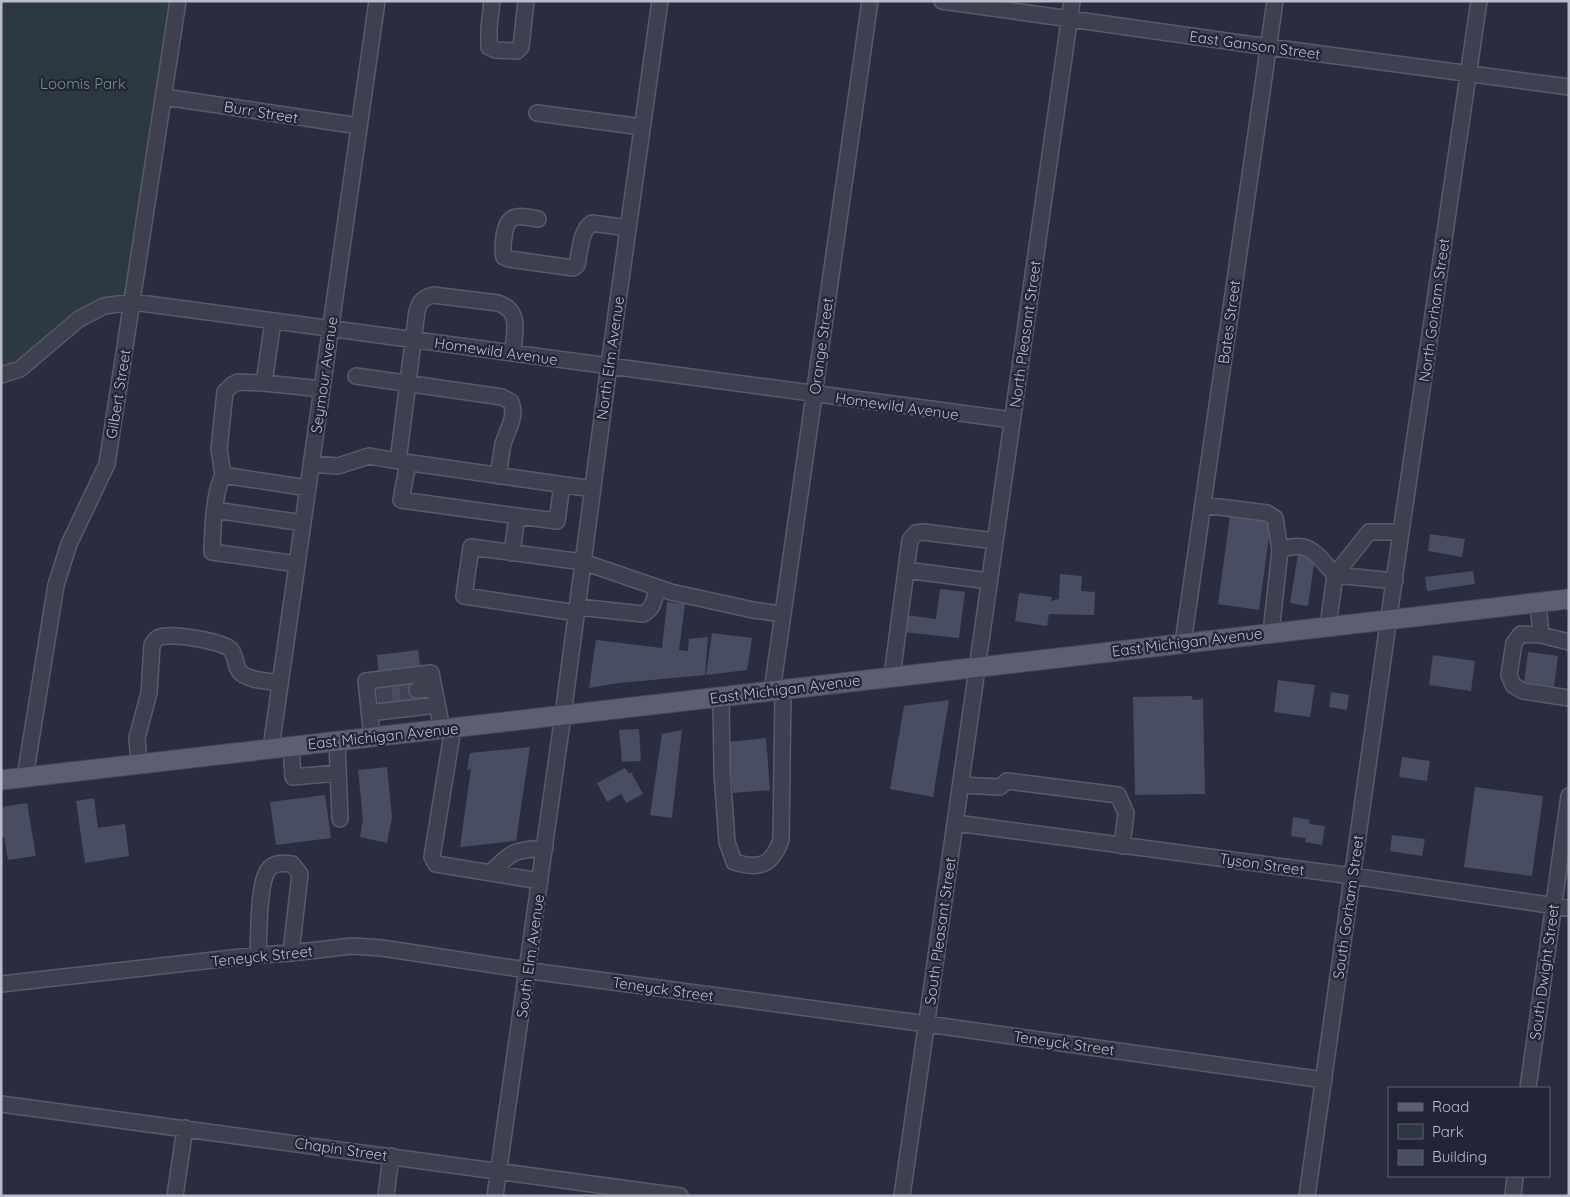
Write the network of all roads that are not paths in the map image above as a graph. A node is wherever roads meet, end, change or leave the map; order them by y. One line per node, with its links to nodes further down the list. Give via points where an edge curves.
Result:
1 (178, 1): 15 (street, Gilbert Street)
2 (377, 1): 17 (street, Seymour Avenue)
3 (492, 1): 4 (street, via 489,47 518,51)
4 (526, 1)
5 (660, 1): 18 (street, North Elm Avenue)
6 (870, 1): 32 (street, Orange Street)
7 (942, 1): 11 (street, East Ganson Street)
8 (1072, 1): 11 (street, North Pleasant Street)
9 (1275, 1): 12 (street, Bates Street)
10 (1479, 1): 13 (street, North Gorham Street)
11 (1070, 20): 12 (street, East Ganson Street); 33 (street, North Pleasant Street)
12 (1269, 47): 13 (street, East Ganson Street); 41 (street, Bates Street)
13 (1469, 73): 14 (street, East Ganson Street); 45 (street, North Gorham Street)
14 (1569, 87)
15 (164, 98): 17 (street, Burr Street); 21 (street, Gilbert Street)
16 (537, 114): 18 (street)
17 (358, 126): 23 (street, Seymour Avenue)
18 (642, 127): 20 (street, North Elm Avenue)
19 (538, 218): 20 (street, via 511,218 505,226 502,250 508,260 573,268 578,265 583,237 592,223)
20 (628, 228): 26 (street, North Elm Avenue)
21 (132, 302): 22 (street, Homewild Avenue); 27 (street, Homewild Avenue, via 104,306 79,319 20,369); 84 (street, Gilbert Street, via 107,464 69,544 56,585)
22 (273, 321): 23 (street, Homewild Avenue); 29 (street)
23 (330, 328): 24 (street, Homewild Avenue); 31 (street, Seymour Avenue)
24 (414, 340): 25 (street, Homewild Avenue); 25 (street, via 419,303 424,298 433,295 498,303 511,310 514,316); 30 (street)
25 (513, 353): 26 (street, Homewild Avenue)
26 (609, 365): 32 (street, Homewild Avenue); 40 (street, North Elm Avenue)
27 (1, 375)
28 (356, 376): 30 (street)
29 (264, 383): 31 (street); 36 (street, via 238,382 225,392 219,449)
30 (408, 384): 34 (street); 37 (street, via 502,397 511,402 514,409 503,444)
31 (322, 390): 35 (street, Seymour Avenue)
32 (814, 395): 33 (street, Homewild Avenue); 59 (street, Orange Street)
33 (1012, 420): 46 (street, North Pleasant Street)
34 (403, 462): 35 (street, via 369,456 338,466); 37 (street); 43 (street, via 401,500)
35 (311, 464): 39 (street, Seymour Avenue)
36 (223, 475): 39 (street); 42 (street)
37 (498, 476): 38 (street)
38 (562, 485): 40 (street); 43 (street, via 557,521)
39 (308, 488): 44 (street, Seymour Avenue)
40 (593, 489): 49 (street, North Elm Avenue)
41 (1203, 504): 47 (street, via 1266,513 1274,518); 65 (street, Bates Street)
42 (215, 510): 44 (street); 50 (street, via 212,552)
43 (517, 516): 48 (street)
44 (303, 523): 50 (street, Seymour Avenue)
45 (1401, 532): 52 (street, via 1369,532); 54 (street, North Gorham Street)
46 (995, 541): 51 (street, via 916,533 910,540); 53 (street, North Pleasant Street)
47 (1280, 550): 52 (street, via 1292,546 1312,549); 62 (street)
48 (512, 553): 49 (street); 58 (street, via 471,548 464,596)
49 (583, 562): 55 (street); 58 (street, North Elm Avenue)
50 (297, 564): 68 (street, Seymour Avenue)
51 (906, 570): 53 (street); 67 (street)
52 (1335, 575): 54 (street); 61 (street)
53 (989, 581): 66 (street, North Pleasant Street)
54 (1395, 581): 60 (street, North Gorham Street)
55 (657, 588): 58 (street, via 650,611 643,614); 59 (street)
56 (1569, 599): 57 (main road, East Michigan Avenue)
57 (1538, 602): 60 (main road, East Michigan Avenue); 63 (street)
58 (577, 610): 76 (street, North Elm Avenue)
59 (782, 614): 71 (street, Orange Street)
60 (1389, 619): 61 (main road, East Michigan Avenue); 93 (street, South Gorham Street)
61 (1328, 626): 62 (main road, East Michigan Avenue)
62 (1271, 633): 65 (main road, East Michigan Avenue)
63 (1541, 635): 64 (street); 73 (street, via 1521,634 1514,643 1509,675 1513,685 1523,691)
64 (1569, 642)
65 (1184, 643): 66 (main road, East Michigan Avenue)
66 (977, 666): 67 (main road, East Michigan Avenue); 86 (street, South Pleasant Street)
67 (892, 676): 71 (main road, East Michigan Avenue)
68 (280, 683): 81 (street, Seymour Avenue); 82 (street, via 241,674 231,649 224,644 159,637 152,645 148,693 136,738)
69 (434, 688): 70 (street); 74 (street); 75 (street, via 431,673 366,680 373,696)
70 (417, 690)
71 (777, 690): 72 (main road, East Michigan Avenue); 72 (street, Orange Street, via 781,840 776,854 766,863 747,866 734,862 728,842 722,772)
72 (721, 697): 76 (main road, East Michigan Avenue)
73 (1569, 698)
74 (438, 705): 75 (street); 77 (street)
75 (370, 713): 78 (street)
76 (563, 715): 77 (main road, East Michigan Avenue); 91 (street, South Elm Avenue)
77 (448, 728): 78 (main road, East Michigan Avenue); 92 (street, via 432,857 436,864)
78 (372, 737): 79 (main road, East Michigan Avenue)
79 (336, 741): 80 (main road, East Michigan Avenue); 83 (street)
80 (291, 746): 81 (main road, East Michigan Avenue); 83 (street, via 294,777)
81 (271, 748): 82 (main road, East Michigan Avenue)
82 (139, 764): 84 (main road, East Michigan Avenue)
83 (338, 773): 88 (street)
84 (25, 777): 85 (main road, East Michigan Avenue)
85 (1, 780)
86 (961, 785): 89 (street, South Pleasant Street); 90 (street, via 1000,787 1007,781 1118,795 1126,813)
87 (1569, 796): 95 (street, South Dwight Street)
88 (340, 819)
89 (956, 823): 90 (street, Tyson Street); 101 (street, South Pleasant Street)
90 (1122, 846): 93 (street, Tyson Street)
91 (545, 848): 92 (street, via 510,854); 94 (street, South Elm Avenue)
92 (490, 873): 94 (street)
93 (1352, 876): 95 (street, Tyson Street); 102 (street, South Gorham Street)
94 (540, 881): 99 (street, South Elm Avenue)
95 (1554, 906): 96 (street, Tyson Street); 103 (street, South Dwight Street)
96 (1569, 908)
97 (291, 953): 98 (street, Teneyck Street); 98 (street, via 300,874 292,864 278,863 268,869 263,881); 99 (street, Teneyck Street, via 352,946 382,948)
98 (258, 955): 100 (street, Teneyck Street)
99 (528, 970): 101 (street, Teneyck Street); 107 (street, South Elm Avenue)
100 (1, 984)
101 (926, 1024): 102 (street, Teneyck Street); 113 (street, South Pleasant Street)
102 (1324, 1080): 114 (street, South Gorham Street)
103 (1528, 1087)
104 (1, 1104): 105 (street, Chapin Street)
105 (185, 1128): 106 (street, Chapin Street); 109 (street)
106 (392, 1156): 107 (street, Chapin Street); 110 (street)
107 (498, 1170): 111 (street, South Elm Avenue); 112 (street, Chapin Street)
108 (1515, 1177): 115 (street)
109 (176, 1196)
110 (386, 1196)
111 (495, 1196)
112 (680, 1196)
113 (902, 1196)
114 (1307, 1196)
115 (1513, 1196)

